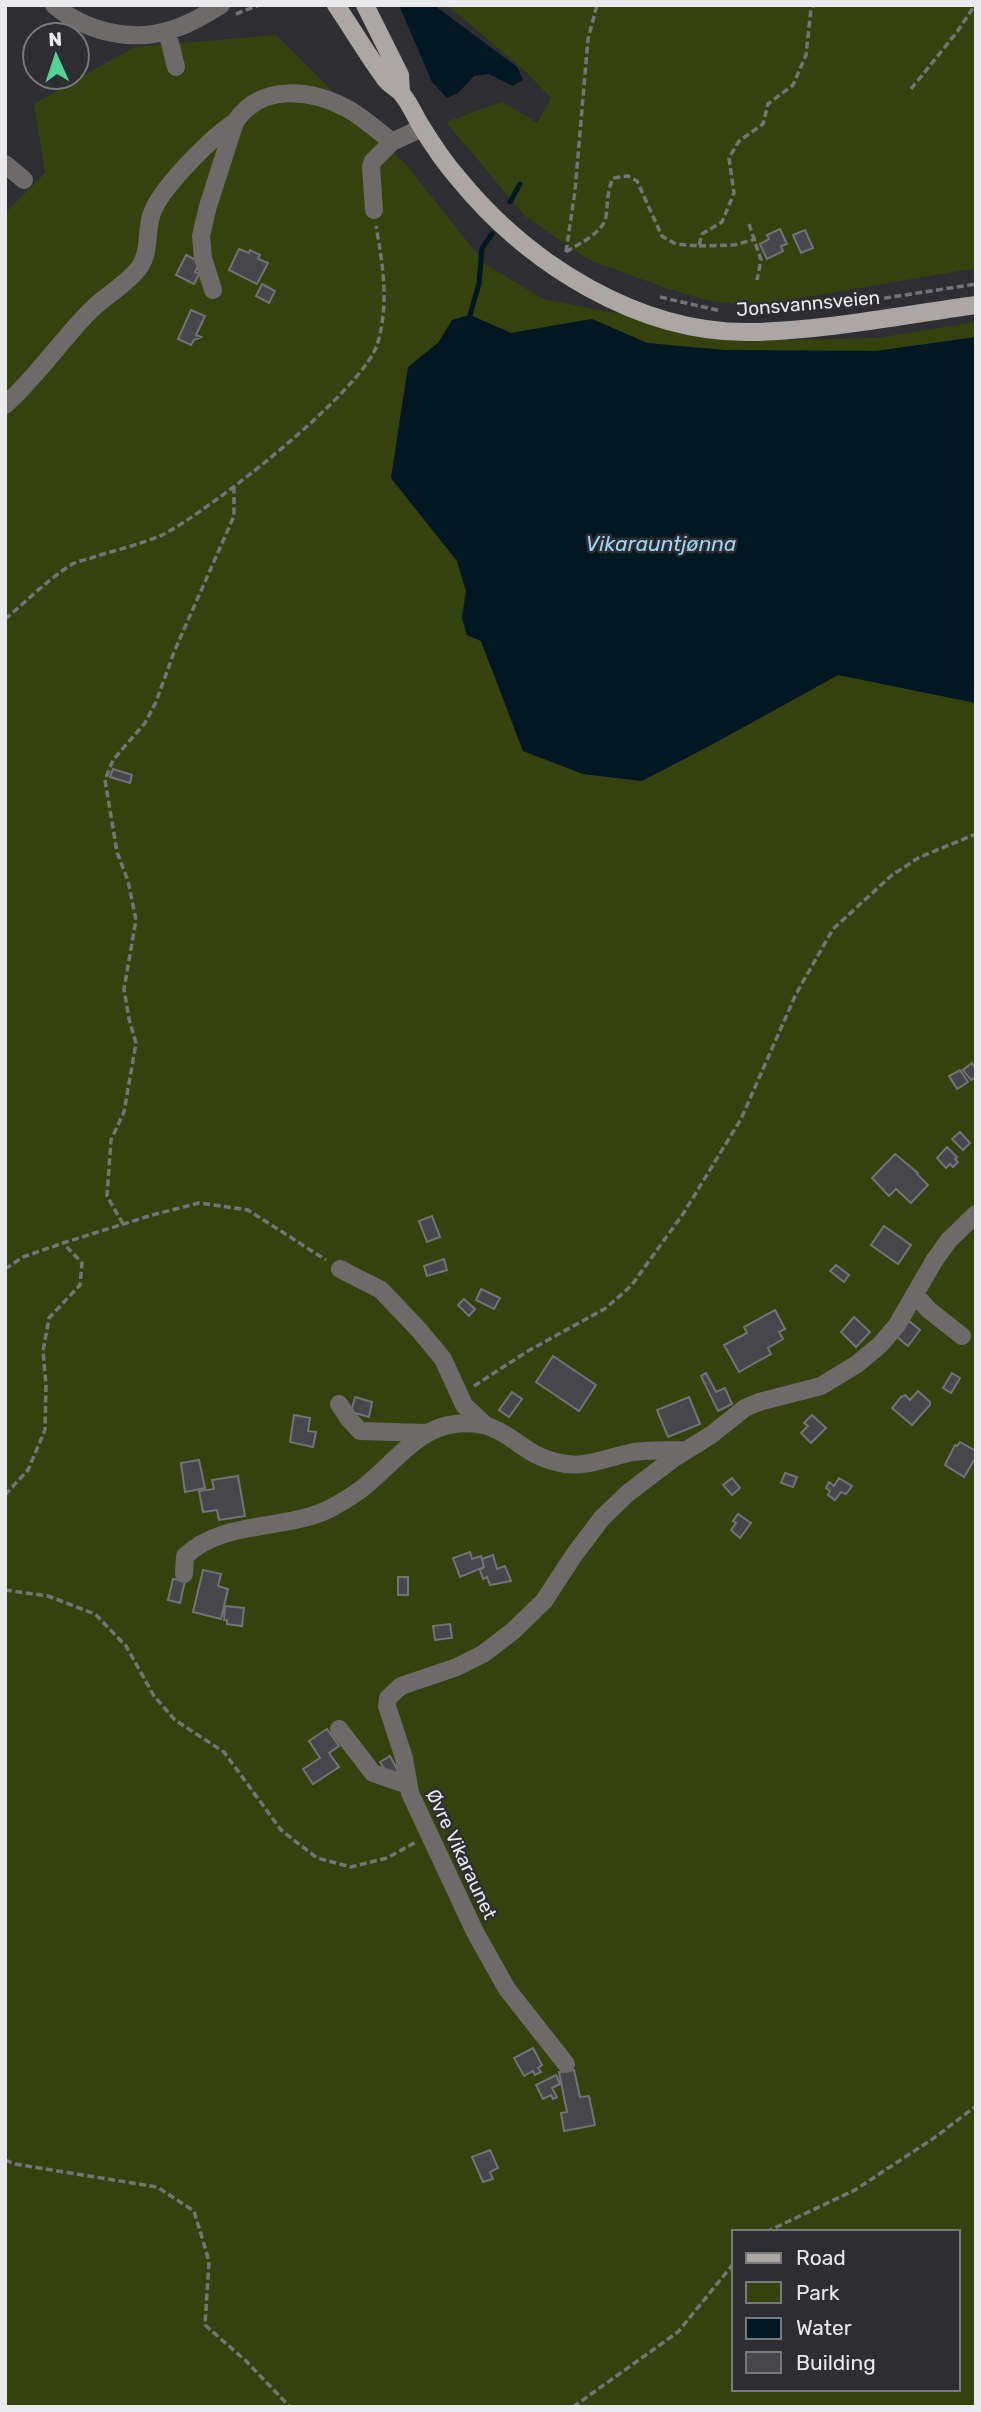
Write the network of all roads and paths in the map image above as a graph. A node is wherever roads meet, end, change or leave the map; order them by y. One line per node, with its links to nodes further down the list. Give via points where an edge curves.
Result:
1 (54, 5): 8 (street, via 105,32 137,35)
2 (221, 5): 8 (street)
3 (336, 5): 11 (main road, Jonsvannsveien, via 388,82)
4 (365, 5): 11 (main road, Jonsvannsveien, via 400,75)
5 (597, 5): 22 (path, via 588,39)
6 (814, 5): 21 (path, via 806,55 793,85 768,104 763,124 740,141 729,158 734,193 722,222 702,234)
7 (975, 5): 10 (path)
8 (167, 31): 9 (street)
9 (176, 67)
10 (911, 89)
11 (401, 93): 13 (main road, Jonsvannsveien)
12 (235, 122): 14 (street, via 253,102 294,94 347,108); 26 (street, via 201,236); 31 (street, via 189,165 155,206 141,266 92,309)
13 (422, 128): 14 (street); 29 (main road, Jonsvannsveien, via 458,179 522,242 586,286 647,314 714,330 753,332)
14 (391, 142): 17 (street, via 371,167)
15 (5, 164): 16 (street)
16 (24, 180)
17 (374, 210): 32 (path, via 386,304 378,345 356,380)
18 (749, 224): 19 (path)
19 (755, 239): 21 (path); 24 (path, via 761,260)
20 (556, 245): 22 (path)
21 (699, 246): 22 (path, via 676,244 662,236 636,181 628,176 613,178 607,192 606,219 598,231)
22 (566, 252): 23 (path)
23 (575, 258)
24 (757, 280)
25 (976, 284): 28 (path)
26 (213, 290)
27 (654, 295): 30 (path)
28 (841, 305)
29 (976, 305)
30 (722, 311)
31 (5, 405)
32 (234, 486): 33 (path, via 160,536 72,564); 36 (path, via 234,516 156,702 145,723 113,760 105,780 117,852 136,920 124,989 136,1043 124,1112 111,1140 107,1196)
33 (5, 619)
34 (976, 834): 42 (path, via 920,857 892,875 833,929 796,994 741,1119 689,1205 631,1286 606,1308 528,1351)
35 (976, 1214): 40 (street, Øvre Vikaraunet, via 950,1240)
36 (123, 1224): 37 (path); 39 (path, via 199,1203 248,1210)
37 (63, 1243): 38 (path, via 23,1257); 47 (path, via 82,1262 80,1285 49,1318 43,1351 45,1430 28,1470)
38 (5, 1269)
39 (340, 1269): 42 (street, via 381,1290 419,1330 449,1369)
40 (915, 1295): 41 (street); 46 (street, Øvre Vikaraunet, via 897,1325 858,1364 821,1386 745,1408)
41 (962, 1336)
42 (459, 1397): 44 (street)
43 (339, 1404): 45 (street, via 360,1431)
44 (484, 1424): 45 (street, via 456,1424); 46 (street, via 542,1457 569,1465 634,1452)
45 (427, 1433): 48 (street, via 334,1506 311,1517 243,1528 194,1547 185,1556)
46 (687, 1450): 51 (street, Øvre Vikaraunet, via 628,1493 603,1518 544,1601 513,1631 483,1654 401,1686 388,1698)
47 (5, 1495)
48 (184, 1574)
49 (5, 1590): 52 (path, via 48,1596 95,1614 126,1646 154,1696 175,1720 224,1752 281,1830 317,1858 351,1867 387,1858)
50 (339, 1729): 51 (street, via 373,1773)
51 (408, 1785): 52 (street, Øvre Vikaraunet)
52 (430, 1834): 53 (street, Øvre Vikaraunet, via 475,1932 508,1989)
53 (566, 2064)
54 (976, 2106): 56 (path, via 855,2190)
55 (5, 2160): 58 (path, via 158,2187 194,2211 209,2261 205,2325)
56 (770, 2230)
57 (732, 2265): 59 (path, via 678,2332)
58 (290, 2407)
59 (573, 2407)

